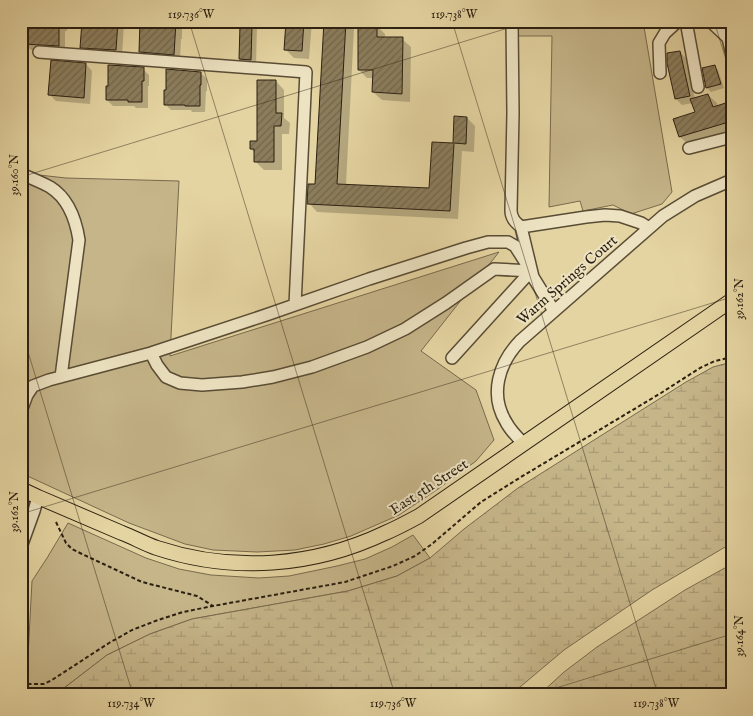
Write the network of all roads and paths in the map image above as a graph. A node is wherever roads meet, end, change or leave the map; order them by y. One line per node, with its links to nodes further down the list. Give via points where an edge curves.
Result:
1 (512, 21): 13 (street, via 510,210 513,220)
2 (678, 21): 7 (street, via 659,43)
3 (686, 21): 8 (street)
4 (710, 21): 6 (street, via 728,38)
5 (39, 52): 17 (street, via 306,72)
6 (732, 55)
7 (660, 73)
8 (698, 87)
9 (732, 137): 10 (street)
10 (688, 148)
11 (21, 174): 22 (street, via 51,187 60,196 80,240)
12 (732, 180): 14 (street, Warm Springs Court, via 684,202)
13 (521, 227): 14 (street, via 605,215 620,216); 15 (street)
14 (648, 228): 18 (street, Warm Springs Court)
15 (531, 270): 17 (street, via 515,246 508,242 488,242 369,278); 18 (street, via 532,277); 19 (street, via 494,270 405,329 312,367 273,377 202,385 180,383 166,377); 21 (street)
16 (732, 300): 24 (main road, East 5th Street)
17 (295, 305): 19 (street)
18 (554, 311): 24 (street, Warm Springs Court, via 513,348 499,377 498,399 503,417)
19 (151, 354): 22 (street)
20 (732, 356): 29 (path, via 700,368 481,502 415,556 345,582)
21 (452, 358)
22 (61, 376): 23 (street, via 33,386)
23 (21, 411)
24 (523, 444): 26 (main road, East 5th Street, via 419,516 384,534 325,554 280,563 217,562 177,554)
25 (21, 489): 26 (main road, East 5th Street)
26 (38, 497): 28 (street)
27 (56, 522): 29 (path, via 72,549 142,582 196,596)
28 (21, 547)
29 (213, 606): 30 (path, via 183,612 132,630 44,684)
30 (21, 684)

